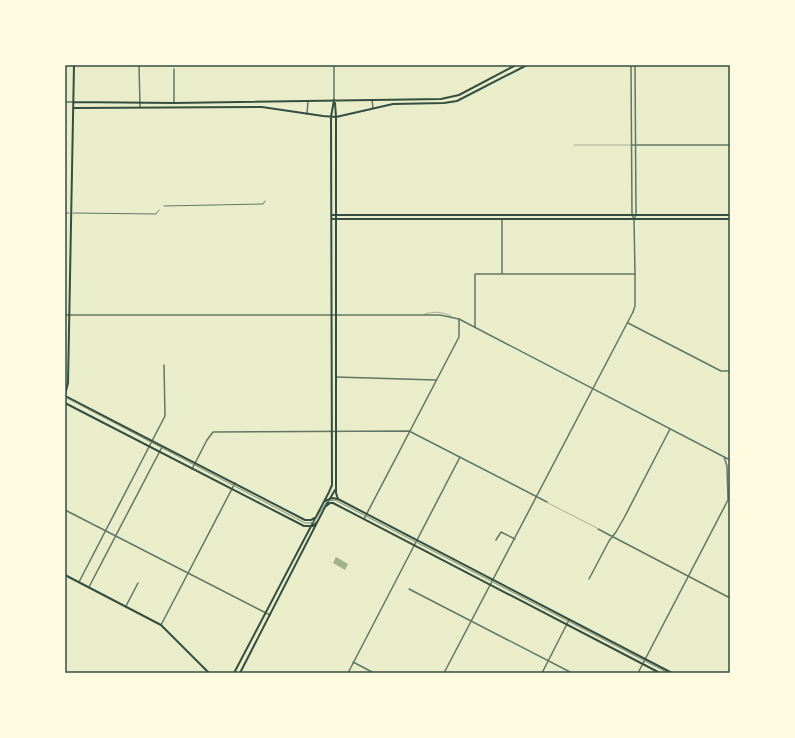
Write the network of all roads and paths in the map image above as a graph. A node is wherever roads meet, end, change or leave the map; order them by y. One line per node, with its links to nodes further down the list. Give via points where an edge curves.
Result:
1 (74, 65): 15 (main road)
2 (140, 65): 16 (street)
3 (334, 65): 10 (street)
4 (516, 65): 8 (main road)
5 (527, 65): 9 (main road)
6 (633, 65): 26 (street); 27 (street)
7 (174, 69): 17 (street)
8 (489, 79): 9 (street); 11 (main road, via 459,95 447,98)
9 (491, 83): 21 (main road, via 452,102 398,104)
10 (334, 100): 11 (main road); 13 (main road); 23 (main road); 24 (main road)
11 (372, 100): 21 (street)
12 (262, 101): 13 (main road); 17 (main road); 18 (street)
13 (308, 101): 22 (street)
14 (65, 102): 15 (street)
15 (73, 102): 16 (main road); 19 (main road)
16 (140, 103): 17 (main road); 20 (street)
17 (174, 103)
18 (262, 107): 20 (main road); 22 (main road)
19 (73, 108): 20 (main road); 69 (main road)
20 (140, 108)
21 (373, 108): 24 (main road)
22 (307, 114): 23 (main road)
23 (331, 117): 24 (main road); 35 (main road)
24 (336, 117): 36 (main road)
25 (574, 145): 26 (lane)
26 (632, 145): 27 (street); 45 (street)
27 (636, 145): 28 (street); 46 (street)
28 (730, 145)
29 (265, 201): 30 (street, via 263,204)
30 (164, 206)
31 (159, 210): 34 (street, via 156,214)
32 (65, 213): 33 (street)
33 (69, 213)
34 (73, 213)
35 (332, 215): 36 (main road); 50 (main road)
36 (336, 215): 37 (main road); 51 (main road)
37 (366, 215): 38 (main road); 52 (main road)
38 (394, 215): 39 (main road); 53 (main road)
39 (426, 215): 40 (main road); 54 (main road)
40 (464, 215): 41 (main road); 55 (main road)
41 (502, 215): 42 (main road); 56 (main road)
42 (568, 215): 43 (main road); 57 (main road)
43 (574, 215): 44 (main road); 58 (main road)
44 (598, 215): 45 (main road); 59 (main road)
45 (632, 215): 46 (main road); 60 (street)
46 (636, 215): 47 (main road); 60 (street)
47 (677, 215): 48 (main road); 61 (main road)
48 (708, 215): 49 (main road); 62 (main road)
49 (730, 215)
50 (332, 219): 51 (main road); 67 (main road)
51 (336, 219): 52 (main road); 68 (main road)
52 (366, 219): 53 (main road)
53 (394, 219): 54 (main road)
54 (426, 219): 55 (main road)
55 (463, 219): 56 (main road)
56 (502, 219): 57 (main road); 64 (street)
57 (568, 219): 58 (main road)
58 (574, 219): 59 (main road)
59 (598, 219): 60 (main road)
60 (634, 219): 61 (main road); 65 (street)
61 (677, 219): 62 (main road)
62 (708, 219): 63 (main road)
63 (730, 219)
64 (502, 274): 65 (street); 72 (street, via 475,274)
65 (634, 274): 71 (street, via 635,306)
66 (65, 315): 69 (street)
67 (332, 315): 68 (street); 69 (street); 82 (main road)
68 (336, 315): 70 (street, via 424,315 451,316); 75 (main road)
69 (69, 316): 78 (main road, via 68,383)
70 (459, 319): 72 (street); 76 (street, via 459,337)
71 (627, 322): 74 (street, via 720,371); 77 (street)
72 (475, 327): 77 (street)
73 (164, 365): 84 (street, via 165,416)
74 (730, 371)
75 (336, 377): 76 (street); 83 (main road)
76 (436, 380): 81 (street)
77 (593, 389): 80 (street); 98 (street)
78 (65, 395): 84 (main road)
79 (65, 403): 85 (main road)
80 (670, 430): 89 (street); 116 (street)
81 (409, 431): 83 (street); 88 (street); 106 (street)
82 (332, 432): 83 (street); 91 (street, via 213,432); 103 (main road, via 332,485)
83 (336, 432): 96 (main road)
84 (152, 441): 85 (street); 86 (main road)
85 (149, 446): 87 (main road); 113 (street)
86 (163, 446): 87 (street); 91 (main road)
87 (160, 452): 93 (main road); 115 (street)
88 (460, 457): 98 (street); 118 (street)
89 (724, 457): 90 (street); 94 (street)
90 (730, 460)
91 (195, 463): 93 (street); 95 (main road)
92 (730, 466): 94 (street)
93 (192, 469): 97 (main road)
94 (727, 471): 101 (street)
95 (235, 483): 97 (street); 107 (main road, via 305,520)
96 (336, 488): 99 (main road); 100 (main road)
97 (232, 489): 110 (main road); 123 (street)
98 (536, 497): 102 (street); 117 (street)
99 (331, 498): 100 (main road); 103 (main road); 104 (main road)
100 (338, 499): 106 (main road)
101 (729, 500): 125 (street)
102 (547, 502): 112 (lane)
103 (322, 505): 107 (main road)
104 (325, 507): 108 (main road, via 333,503); 109 (main road)
105 (65, 510): 113 (street)
106 (366, 514): 108 (street); 118 (main road)
107 (317, 516): 111 (main road)
108 (364, 519): 120 (main road)
109 (318, 522): 111 (main road); 122 (main road)
110 (304, 526): 111 (main road); 114 (main road)
111 (311, 526): 114 (main road)
112 (598, 529): 116 (street)
113 (105, 531): 115 (street); 128 (street)
114 (307, 535): 121 (main road)
115 (116, 536): 123 (street); 131 (street)
116 (612, 536): 125 (street); 126 (street)
117 (515, 539): 119 (street, via 501,532); 127 (street)
118 (417, 540): 120 (street); 127 (main road)
119 (496, 540)
120 (415, 545): 130 (main road); 143 (street)
121 (290, 566): 122 (main road); 135 (main road)
122 (294, 568): 136 (main road)
123 (188, 573): 135 (street); 140 (street)
124 (65, 575): 128 (main road)
125 (688, 576): 133 (street); 141 (street)
126 (589, 579)
127 (493, 580): 130 (street); 137 (main road)
128 (79, 582): 131 (main road)
129 (138, 583): 134 (street)
130 (491, 585): 138 (street); 139 (main road)
131 (89, 587): 134 (main road)
132 (408, 589): 138 (street)
133 (730, 598)
134 (126, 606): 140 (main road)
135 (266, 613): 136 (street); 146 (main road)
136 (270, 615): 147 (main road)
137 (570, 619): 139 (street); 141 (main road)
138 (472, 621): 142 (street); 150 (street)
139 (567, 624): 142 (street); 144 (main road)
140 (161, 625): 145 (main road)
141 (646, 659): 144 (street); 155 (main road)
142 (548, 661): 151 (street); 152 (street)
143 (353, 662): 148 (street); 149 (street)
144 (643, 664): 153 (street); 154 (main road)
145 (209, 673)
146 (234, 673)
147 (240, 673)
148 (348, 673)
149 (374, 673)
150 (444, 673)
151 (542, 673)
152 (572, 673)
153 (638, 673)
154 (660, 673)
155 (672, 673)

